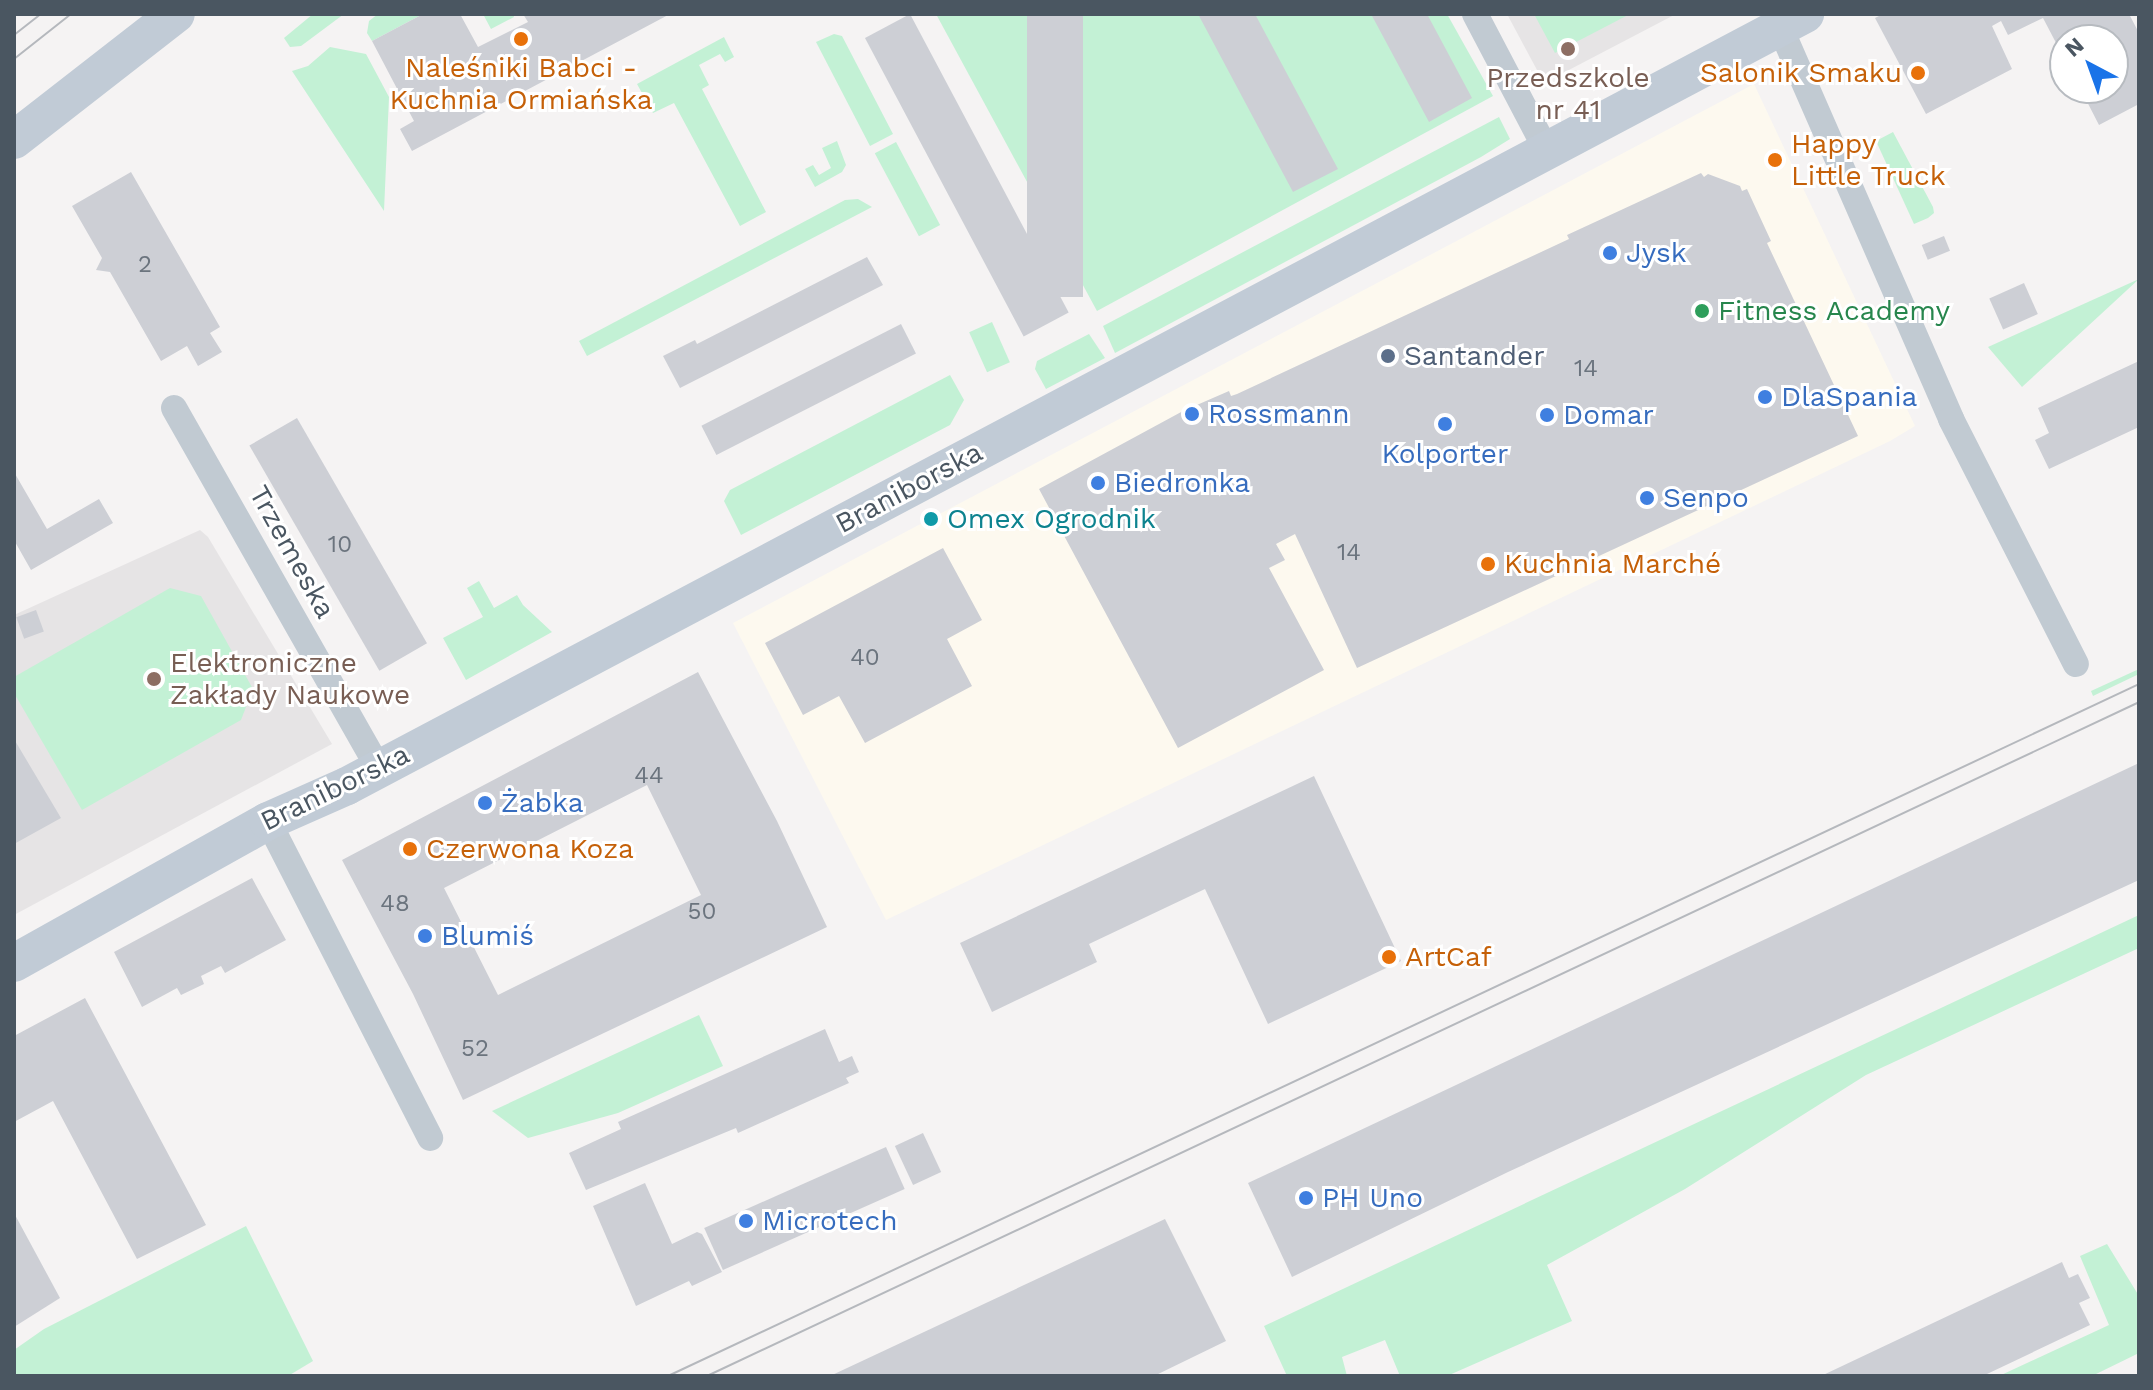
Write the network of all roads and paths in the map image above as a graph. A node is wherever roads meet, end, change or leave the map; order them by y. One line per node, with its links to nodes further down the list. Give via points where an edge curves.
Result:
1 (176, 14): 4 (street)
2 (1475, 14): 5 (street)
3 (1793, 21): 5 (street, Braniborska); 7 (street, via 1951,419)
4 (14, 140)
5 (1547, 151): 8 (street, Braniborska)
6 (174, 408): 8 (street, Trzemeska)
7 (2076, 664)
8 (379, 769): 9 (street, Braniborska)
9 (268, 821): 10 (street, Braniborska); 11 (street)
10 (14, 963)
11 (430, 1138)

